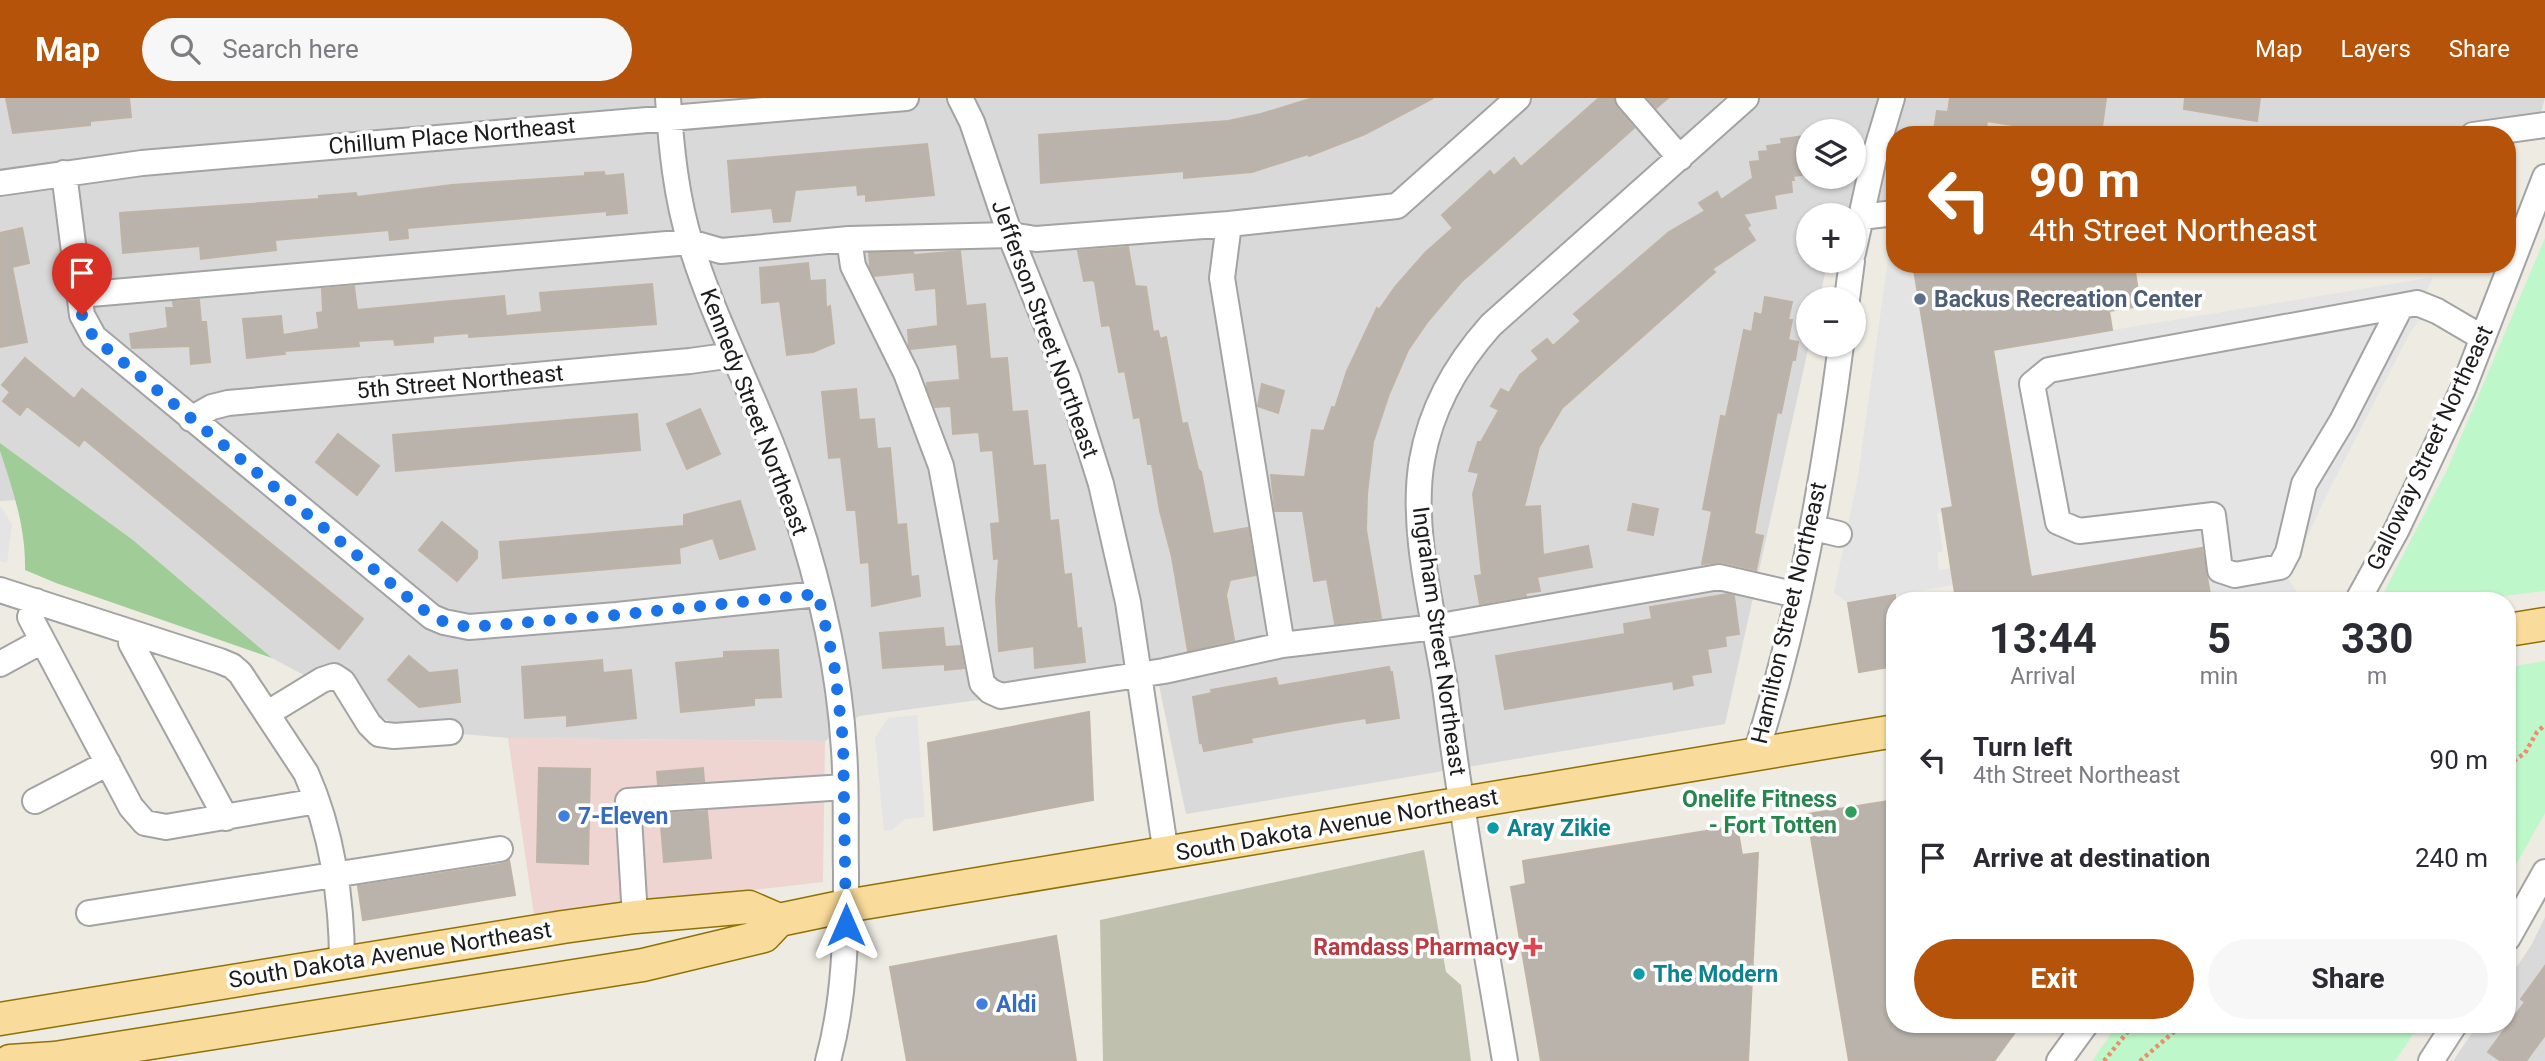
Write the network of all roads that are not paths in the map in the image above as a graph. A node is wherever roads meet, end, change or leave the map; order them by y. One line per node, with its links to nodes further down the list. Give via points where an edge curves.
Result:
1 (906, 98): 7 (street, Chillum Place Northeast)
2 (960, 98): 18 (street, Jefferson Street Northeast)
3 (1518, 98): 17 (street, via 1396,206)
4 (1628, 98): 10 (street)
5 (1746, 98): 10 (street, Ingraham Street Northeast)
6 (1892, 98): 14 (street)
7 (668, 108): 11 (street, Chillum Place Northeast); 20 (street, Kennedy Street Northeast)
8 (2545, 125): 9 (street)
9 (2516, 129)
10 (1680, 158): 37 (street, Ingraham Street Northeast, via 1491,325 1448,386 1428,434 1419,501)
11 (64, 173): 13 (street, Chillum Place Northeast); 23 (street)
12 (2545, 177): 21 (street, Galloway Street Northeast)
13 (0, 183)
14 (1864, 203)
15 (1886, 214): 16 (street)
16 (1866, 216)
17 (1229, 224): 18 (street, via 1036,239); 41 (street, via 1222,278)
18 (1010, 236): 19 (street); 43 (street, Jefferson Street Northeast, via 1091,449 1128,602)
19 (849, 239): 20 (street, via 721,251); 43 (street, via 853,266 906,373 941,466 982,683 1002,695)
20 (690, 242): 23 (street); 26 (street, Kennedy Street Northeast)
21 (2516, 252)
22 (2508, 273): 25 (street, Galloway Street Northeast)
23 (79, 295): 28 (street, via 85,323 94,337)
24 (2401, 306): 24 (street, via 2304,484 2288,552 2280,567 2235,575 2220,570 2213,515 2079,531 2058,522 2032,384 2049,370); 25 (street, via 2417,303)
25 (2483, 338): 32 (street, Galloway Street Northeast, via 2397,530)
26 (733, 355): 28 (street, 5th Street Northeast, via 228,403); 33 (street, Kennedy Street Northeast, via 775,455)
27 (1839, 357): 29 (street, Hamilton Street Northeast)
28 (191, 419): 33 (street, via 422,609 444,622 469,627 523,623)
29 (1814, 528): 30 (street); 34 (street, Hamilton Street Northeast)
30 (1839, 534)
31 (0, 590): 35 (street)
32 (2362, 592)
33 (818, 594): 49 (street, Kennedy Street Northeast, via 838,696)
34 (1797, 595): 37 (street, via 1718,577); 47 (street, Hamilton Street Northeast)
35 (36, 601): 39 (street); 40 (street, via 30,617)
36 (2545, 624): 38 (main road)
37 (1435, 627): 41 (street); 52 (street, Ingraham Street Northeast)
38 (2516, 629)
39 (133, 634): 44 (street, via 232,666); 53 (street, via 131,643)
40 (42, 641): 42 (street); 48 (street)
41 (1282, 645): 43 (street)
42 (0, 664)
43 (1138, 674): 55 (street, Jefferson Street Northeast)
44 (268, 713): 45 (street, via 334,676 379,734); 51 (street, via 306,773)
45 (450, 732)
46 (1886, 733): 47 (main road, South Dakota Avenue Northeast)
47 (1755, 756): 52 (main road, South Dakota Avenue Northeast)
48 (108, 763): 50 (street); 53 (street, via 131,807 145,823 166,827)
49 (845, 787): 58 (street, Kennedy Street Northeast); 60 (street, via 628,801)
50 (35, 801)
51 (317, 801): 53 (street); 57 (street)
52 (1461, 804): 55 (main road, South Dakota Avenue Northeast); 70 (street, Ingraham Street Northeast)
53 (226, 818)
54 (500, 849): 57 (street)
55 (1166, 854): 58 (main road, South Dakota Avenue Northeast)
56 (2545, 872): 62 (street)
57 (334, 874): 59 (street); 63 (street)
58 (846, 906): 61 (main road, South Dakota Avenue Northeast); 69 (street, Kennedy Street Northeast, via 842,992)
59 (89, 913)
60 (635, 917): 61 (main road, South Dakota Avenue Northeast, via 749,907); 63 (main road, South Dakota Avenue Northeast)
61 (779, 920): 68 (main road, South Dakota Avenue Northeast, via 764,936 643,965 55,1058)
62 (2516, 924)
63 (342, 963): 64 (main road, South Dakota Avenue Northeast)
64 (0, 1019)
65 (2079, 1033): 71 (street)
66 (2451, 1033): 67 (street)
67 (2441, 1058)
68 (10, 1061)
69 (828, 1061)
70 (1505, 1061)
71 (2059, 1061)

